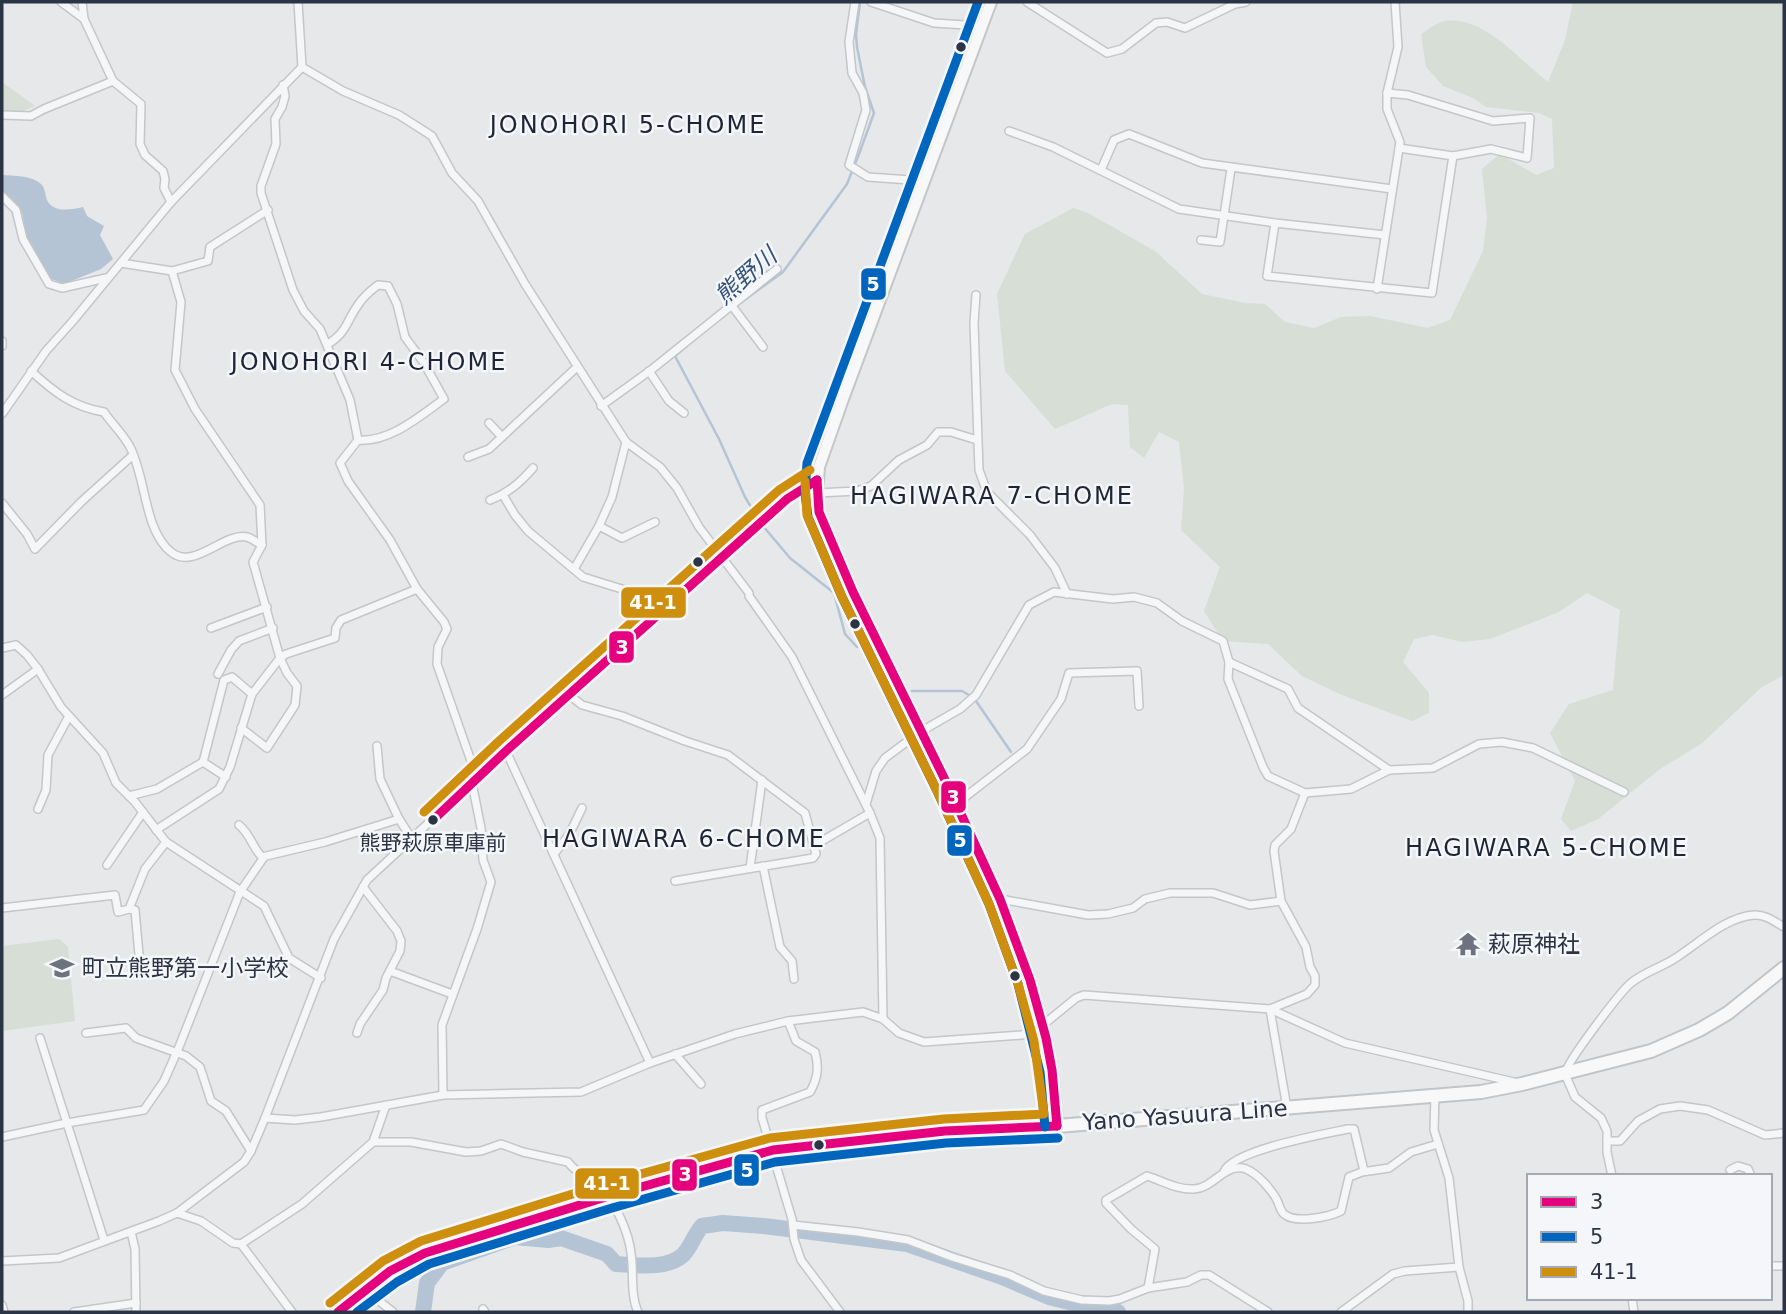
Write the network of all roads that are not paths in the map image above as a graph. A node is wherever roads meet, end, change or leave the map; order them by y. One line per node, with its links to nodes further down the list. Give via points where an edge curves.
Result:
1 (61, 2): 10 (street)
2 (82, 2): 10 (street)
3 (298, 2): 12 (street)
4 (855, 2): 22 (street, via 849,42 852,73 866,110 849,165 868,177)
5 (871, 2): 11 (street, via 934,23)
6 (991, 2): 11 (main road)
7 (1027, 2): 8 (street, via 1107,53 1122,49 1156,23 1185,29)
8 (1246, 2)
9 (1395, 2): 15 (street, via 1398,47)
10 (84, 19): 13 (street)
11 (982, 26): 22 (main road)
12 (302, 67): 14 (street); 40 (street, via 432,136 452,173 478,201)
13 (113, 81): 16 (street, via 31,116); 25 (street, via 141,104 139,144 163,172)
14 (283, 85): 25 (street); 26 (street, via 285,96 275,119 276,144 261,186)
15 (1387, 93): 18 (street); 19 (street, via 1493,121 1530,118 1527,158 1491,149)
16 (2, 115)
17 (1009, 131): 21 (street)
18 (1399, 148): 19 (street); 23 (street)
19 (1453, 156): 35 (street, via 1432,293)
20 (1231, 169): 21 (street, via 1202,163 1129,134 1114,140); 23 (street); 27 (street)
21 (1101, 170): 27 (street, via 1178,209)
22 (925, 181): 54 (main road)
23 (1392, 189): 29 (street)
24 (2, 196): 34 (street, via 16,210 23,239 49,284 62,288)
25 (171, 202): 31 (street)
26 (268, 210): 33 (street, via 210,247 208,261); 38 (street, via 293,290)
27 (1224, 216): 28 (street); 30 (street, via 1220,242)
28 (1275, 223): 29 (street); 35 (street, via 1267,276)
29 (1385, 235): 35 (street)
30 (1201, 240)
31 (121, 263): 33 (street); 34 (street)
32 (777, 269): 37 (street)
33 (172, 271): 61 (street, via 181,302 175,370 195,409 260,505)
34 (106, 278): 41 (street)
35 (1377, 289)
36 (976, 295): 49 (street)
37 (732, 306): 39 (street); 42 (street)
38 (328, 344): 48 (street, via 350,400); 48 (street, via 347,327 366,295 378,285 388,286 401,329 444,399 386,435)
39 (763, 347)
40 (577, 368): 43 (street); 47 (street)
41 (31, 371): 45 (street); 51 (street, via 67,401 104,412 131,447)
42 (649, 371): 43 (street); 44 (street, via 669,401)
43 (601, 405): 50 (street)
44 (684, 413)
45 (2, 414)
46 (489, 423): 47 (street)
47 (502, 437): 52 (street, via 489,449)
48 (358, 440): 64 (street, via 342,459 342,468)
49 (976, 440): 55 (street, via 938,432 872,486); 65 (street, via 987,492 1030,535 1055,568)
50 (626, 442): 60 (street); 62 (street, via 660,467)
51 (132, 455): 58 (street, via 35,549); 61 (street, via 157,536 169,551 189,557 239,537)
52 (468, 457)
53 (533, 468): 56 (street)
54 (817, 480): 55 (main road); 62 (street, via 788,499)
55 (817, 493): 81 (main road, via 819,512 853,592)
56 (503, 495): 57 (street); 63 (street, via 528,531)
57 (490, 500)
58 (2, 503)
59 (655, 522): 60 (street, via 622,538)
60 (599, 526): 63 (street)
61 (262, 545): 66 (street, via 253,562)
62 (723, 558): 67 (street); 92 (street, via 792,657)
63 (574, 569): 67 (street, via 583,577 638,594)
64 (417, 589): 71 (street, via 341,620 335,638); 87 (street, via 447,629 438,647 437,664)
65 (1067, 594): 72 (street, via 1134,597 1157,603 1223,642); 81 (street, via 1054,592 1029,606 976,695)
66 (267, 607): 68 (street); 69 (street)
67 (658, 616): 77 (street)
68 (211, 628)
69 (273, 628): 71 (street); 74 (street, via 239,641)
70 (2, 648): 73 (street, via 16,645)
71 (280, 658): 75 (street); 80 (street, via 297,686 295,705 267,748)
72 (1229, 662): 85 (street, via 1288,689 1298,708); 90 (street, via 1227,679 1268,776)
73 (38, 669): 76 (street); 79 (street)
74 (218, 674)
75 (252, 694): 80 (street); 84 (street, via 232,677 224,680)
76 (2, 695)
77 (569, 695): 83 (street); 88 (street, via 582,705 728,755)
78 (1139, 706): 93 (street, via 1137,671 1069,673 1061,699 1027,749)
79 (69, 716): 91 (street, via 103,753 116,783); 95 (street, via 48,755 46,790)
80 (241, 728): 86 (street)
81 (920, 732): 92 (street, via 885,758); 93 (main road)
82 (377, 746): 98 (street, via 380,779)
83 (506, 751): 87 (street); 104 (street)
84 (203, 762): 86 (street); 91 (street, via 157,789)
85 (1390, 771): 89 (street, via 1433,768 1479,744 1502,742 1533,748); 90 (street, via 1351,789)
86 (226, 777): 100 (street, via 219,789)
87 (475, 780): 101 (street); 122 (street, via 483,860 491,882)
88 (762, 780): 103 (street, via 804,813); 108 (street)
89 (1624, 792)
90 (1305, 793): 113 (street, via 1291,829 1275,845)
91 (130, 796): 96 (street)
92 (866, 804): 97 (street)
93 (956, 804): 112 (main road)
94 (582, 808): 104 (street)
95 (38, 809)
96 (143, 812): 100 (street); 106 (street)
97 (870, 813): 103 (street); 124 (street, via 880,838)
98 (399, 819): 101 (street); 105 (street)
99 (239, 825): 105 (street)
100 (156, 830): 102 (street)
101 (412, 839): 110 (street)
102 (166, 842): 111 (street); 115 (street, via 145,869)
103 (815, 845): 107 (street, via 813,858)
104 (554, 854): 132 (street)
105 (264, 857): 111 (street)
106 (107, 865)
107 (763, 866): 108 (street); 121 (street, via 780,947 792,961)
108 (750, 868): 109 (street)
109 (675, 881)
110 (363, 887): 119 (street, via 401,941); 120 (street, via 334,939)
111 (240, 892): 120 (street, via 264,906 289,958); 130 (street)
112 (1000, 899): 113 (street, via 1088,915 1133,908 1145,899 1170,893 1213,893 1250,905); 126 (main road)
113 (1281, 901): 123 (street, via 1306,947 1315,985)
114 (2, 908): 115 (street, via 116,895 118,912)
115 (129, 909): 117 (street, via 135,910)
116 (1784, 927): 133 (street, via 1767,917 1746,917 1645,973 1617,997 1569,1061)
117 (140, 966)
118 (1784, 968): 133 (main road, Yano Yasuura Line, via 1699,1030 1651,1051)
119 (390, 971): 122 (street); 128 (street)
120 (321, 978): 140 (street)
121 (794, 979)
122 (452, 994): 136 (street, via 442,1026)
123 (1270, 1009): 126 (street, via 1084,995); 135 (street, via 1345,1043); 139 (street)
124 (883, 1019): 125 (street, via 863,1012); 126 (street, via 900,1033 924,1042 1022,1035)
125 (789, 1021): 131 (street); 148 (street, via 796,1041 815,1052 817,1075 810,1092 762,1110)
126 (1043, 1025): 142 (main road)
127 (86, 1033): 130 (street, via 125,1028 136,1038)
128 (357, 1033)
129 (40, 1038): 141 (street)
130 (176, 1054): 141 (street, via 144,1110); 149 (street, via 200,1067 211,1101 226,1111)
131 (676, 1054): 132 (street); 134 (street)
132 (650, 1063): 136 (street, via 581,1092)
133 (1565, 1074): 135 (main road, Yano Yasuura Line); 145 (street, via 1575,1097 1601,1118)
134 (701, 1084)
135 (1522, 1084): 137 (main road, Yano Yasuura Line)
136 (443, 1095): 138 (street)
137 (1434, 1096): 139 (main road, Yano Yasuura Line); 147 (street)
138 (386, 1105): 140 (street, via 295,1120); 146 (street)
139 (1287, 1108): 142 (main road, Yano Yasuura Line)
140 (265, 1118): 149 (street)
141 (67, 1123): 144 (street); 159 (street)
142 (1057, 1126): 148 (main road, Yano Yasuura Line, via 945,1131)
143 (1784, 1133): 145 (street, via 1765,1135 1708,1110 1680,1106 1660,1109 1638,1121 1620,1140)
144 (2, 1137)
145 (1607, 1141): 153 (street)
146 (373, 1142): 155 (street, via 411,1142 466,1152 501,1144 568,1162 574,1170 598,1177); 160 (street, via 302,1205)
147 (1438, 1144): 151 (street, via 1411,1152 1389,1168); 162 (street, via 1448,1178)
148 (773, 1150): 155 (main road, Yano Yasuura Line); 157 (street)
149 (251, 1151): 156 (street, via 244,1162)
150 (1730, 1170): 154 (street, via 1738,1166)
151 (1364, 1171): 152 (street, via 1354,1129 1348,1129 1279,1144 1229,1164); 152 (street, via 1349,1177 1341,1211 1315,1219 1283,1214 1267,1186 1245,1168)
152 (1224, 1173): 163 (street, via 1196,1189 1180,1189 1147,1176 1107,1200 1109,1208 1155,1249)
153 (1612, 1174)
154 (1750, 1174)
155 (609, 1196): 164 (main road, Yano Yasuura Line, via 425,1253 400,1263); 173 (street, via 631,1250)
156 (177, 1213): 158 (street); 160 (street)
157 (793, 1225): 163 (street, via 908,1240 1071,1298 1109,1301); 174 (street, via 801,1260)
158 (131, 1232): 159 (street); 165 (street)
159 (104, 1240): 161 (street, via 59,1258)
160 (241, 1244): 170 (street)
161 (2, 1261)
162 (1459, 1267): 176 (street, via 1393,1274); 177 (street)
163 (1149, 1288): 175 (street, via 1209,1275)
164 (364, 1289): 171 (main road, Yano Yasuura Line); 172 (street)
165 (136, 1303): 168 (street); 169 (street)
166 (2, 1305): 167 (street)
167 (4, 1312)
168 (74, 1312)
169 (136, 1312)
170 (292, 1312)
171 (338, 1312)
172 (393, 1312)
173 (638, 1312)
174 (840, 1312)
175 (1268, 1312)
176 (1341, 1312)
177 (1468, 1312)

